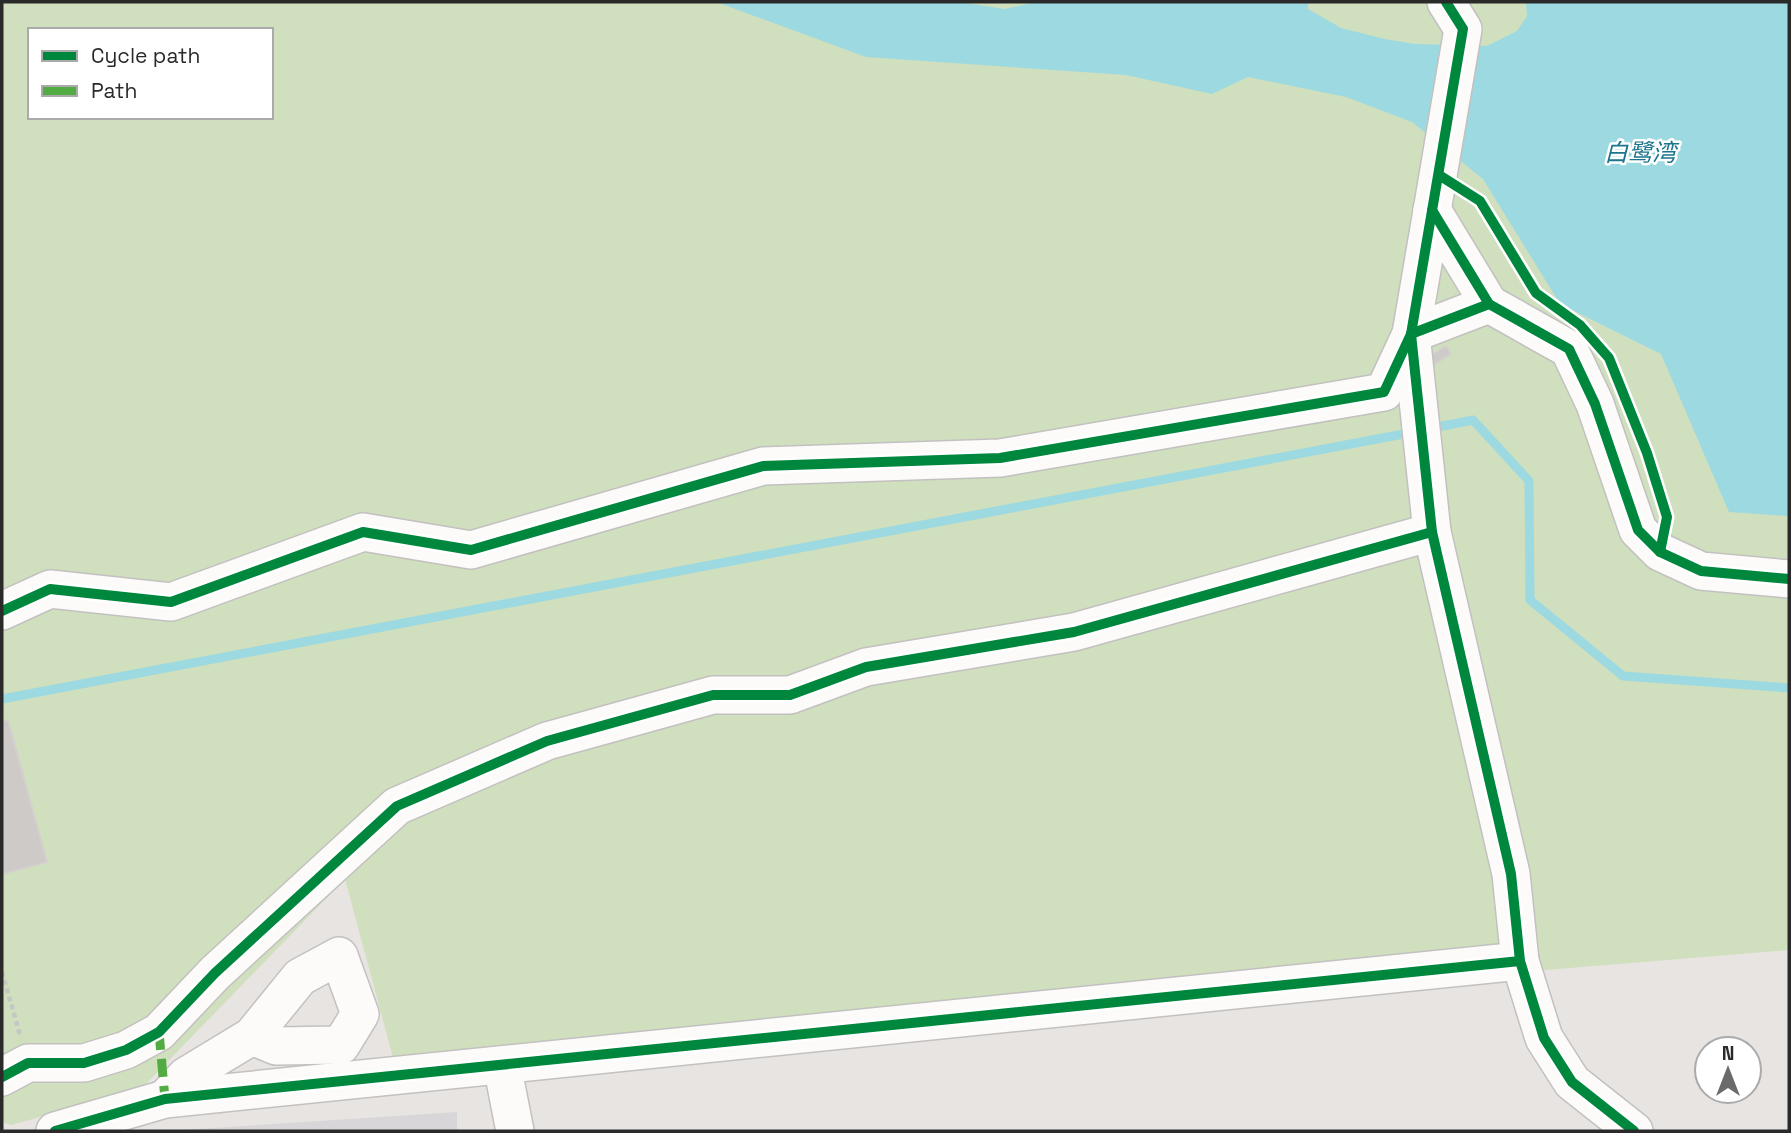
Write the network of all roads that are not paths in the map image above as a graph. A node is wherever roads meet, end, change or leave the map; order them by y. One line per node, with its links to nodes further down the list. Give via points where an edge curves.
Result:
1 (1454, 15): 2 (street)
2 (1432, 210): 3 (street); 4 (street)
3 (1489, 303): 4 (street); 6 (street, via 1569,349 1595,404 1638,530 1660,552 1701,571)
4 (1411, 334): 5 (street); 7 (street, via 1384,392 1000,458 763,466 471,550 363,532 172,602 50,589)
5 (1432, 532): 8 (street, via 1511,874); 11 (street, via 1074,632 866,667 790,695 713,695 547,741 397,806 215,973 159,1032 126,1050 84,1063)
6 (1789, 579)
7 (2, 611)
8 (1520, 961): 10 (street); 15 (street, via 1544,1038 1572,1082)
9 (252, 1036): 12 (street, via 186,1076)
10 (502, 1065): 12 (street); 14 (street)
11 (15, 1070)
12 (165, 1100): 13 (street)
13 (55, 1131)
14 (515, 1131)
15 (1634, 1131)

